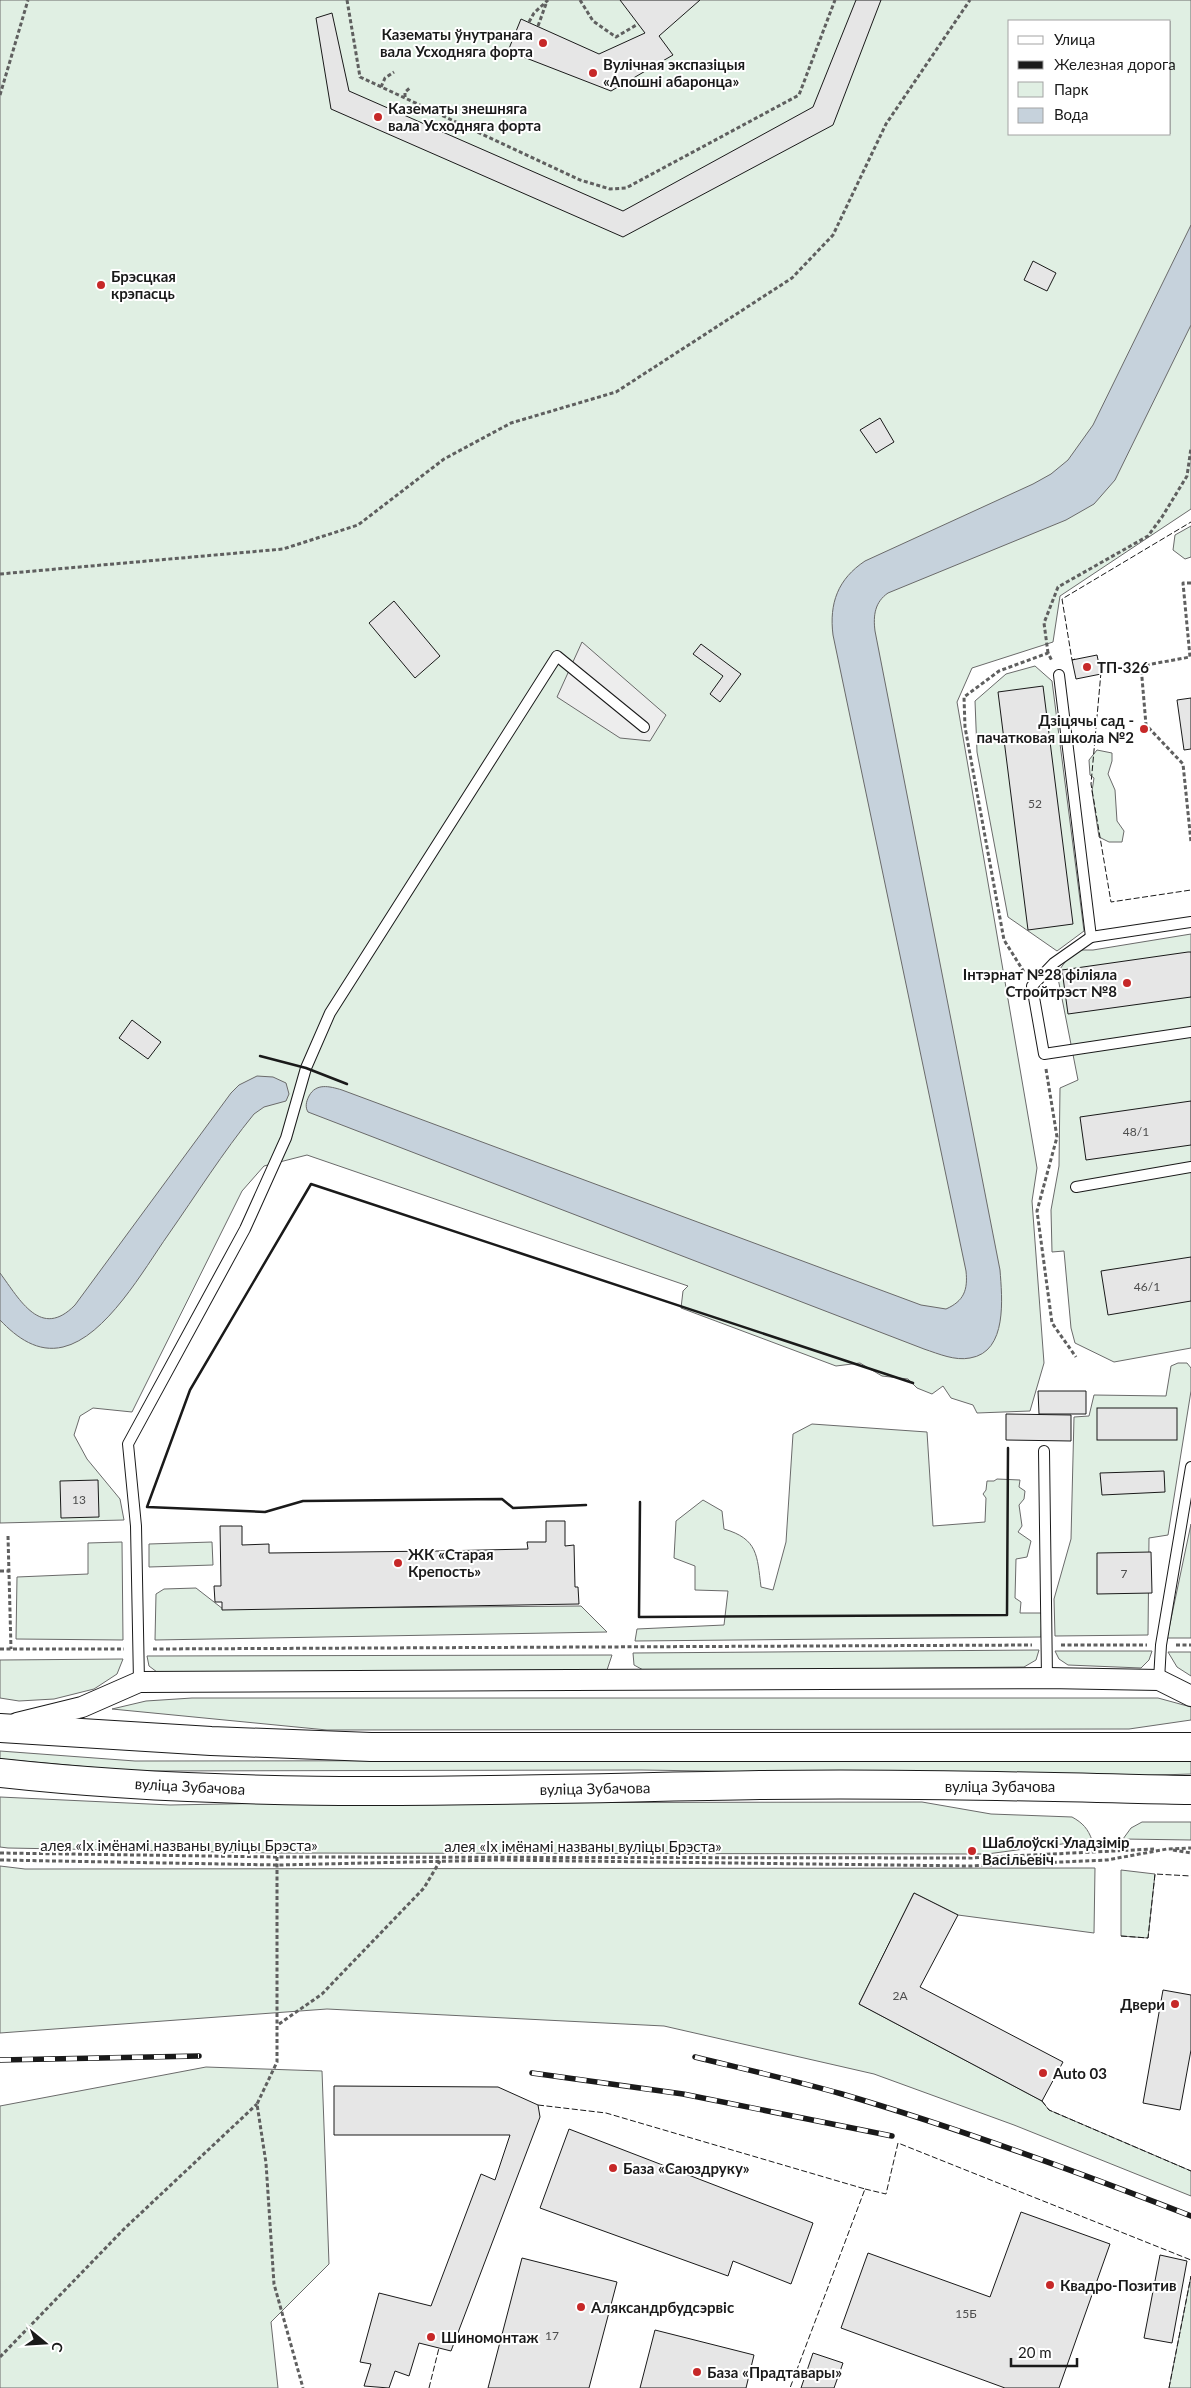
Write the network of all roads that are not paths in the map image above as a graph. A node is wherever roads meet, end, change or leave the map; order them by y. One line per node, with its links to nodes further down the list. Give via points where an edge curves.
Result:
1 (1059, 675): 4 (lane)
2 (644, 727): 13 (lane, via 557,656 330,1013 306,1068 286,1138 245,1229 128,1444 136,1526)
3 (1191, 922): 4 (lane)
4 (1091, 937): 5 (lane, via 1054,963 1032,986 1044,1054)
5 (1191, 1032)
6 (1191, 1167): 7 (lane)
7 (1076, 1188)
8 (1044, 1451): 11 (lane)
9 (1191, 1467): 10 (lane)
10 (1187, 1510): 12 (lane, via 1160,1645)
11 (1048, 1678): 12 (street); 13 (street)
12 (1159, 1680): 14 (street)
13 (139, 1682): 15 (street, via 82,1707)
14 (1191, 1696)
15 (0, 1728): 16 (highway, via 371,1747)
16 (1191, 1748)
17 (0, 1772): 18 (highway, вуліца Зубачова, via 236,1790 775,1785 1078,1786)
18 (1191, 1790)

